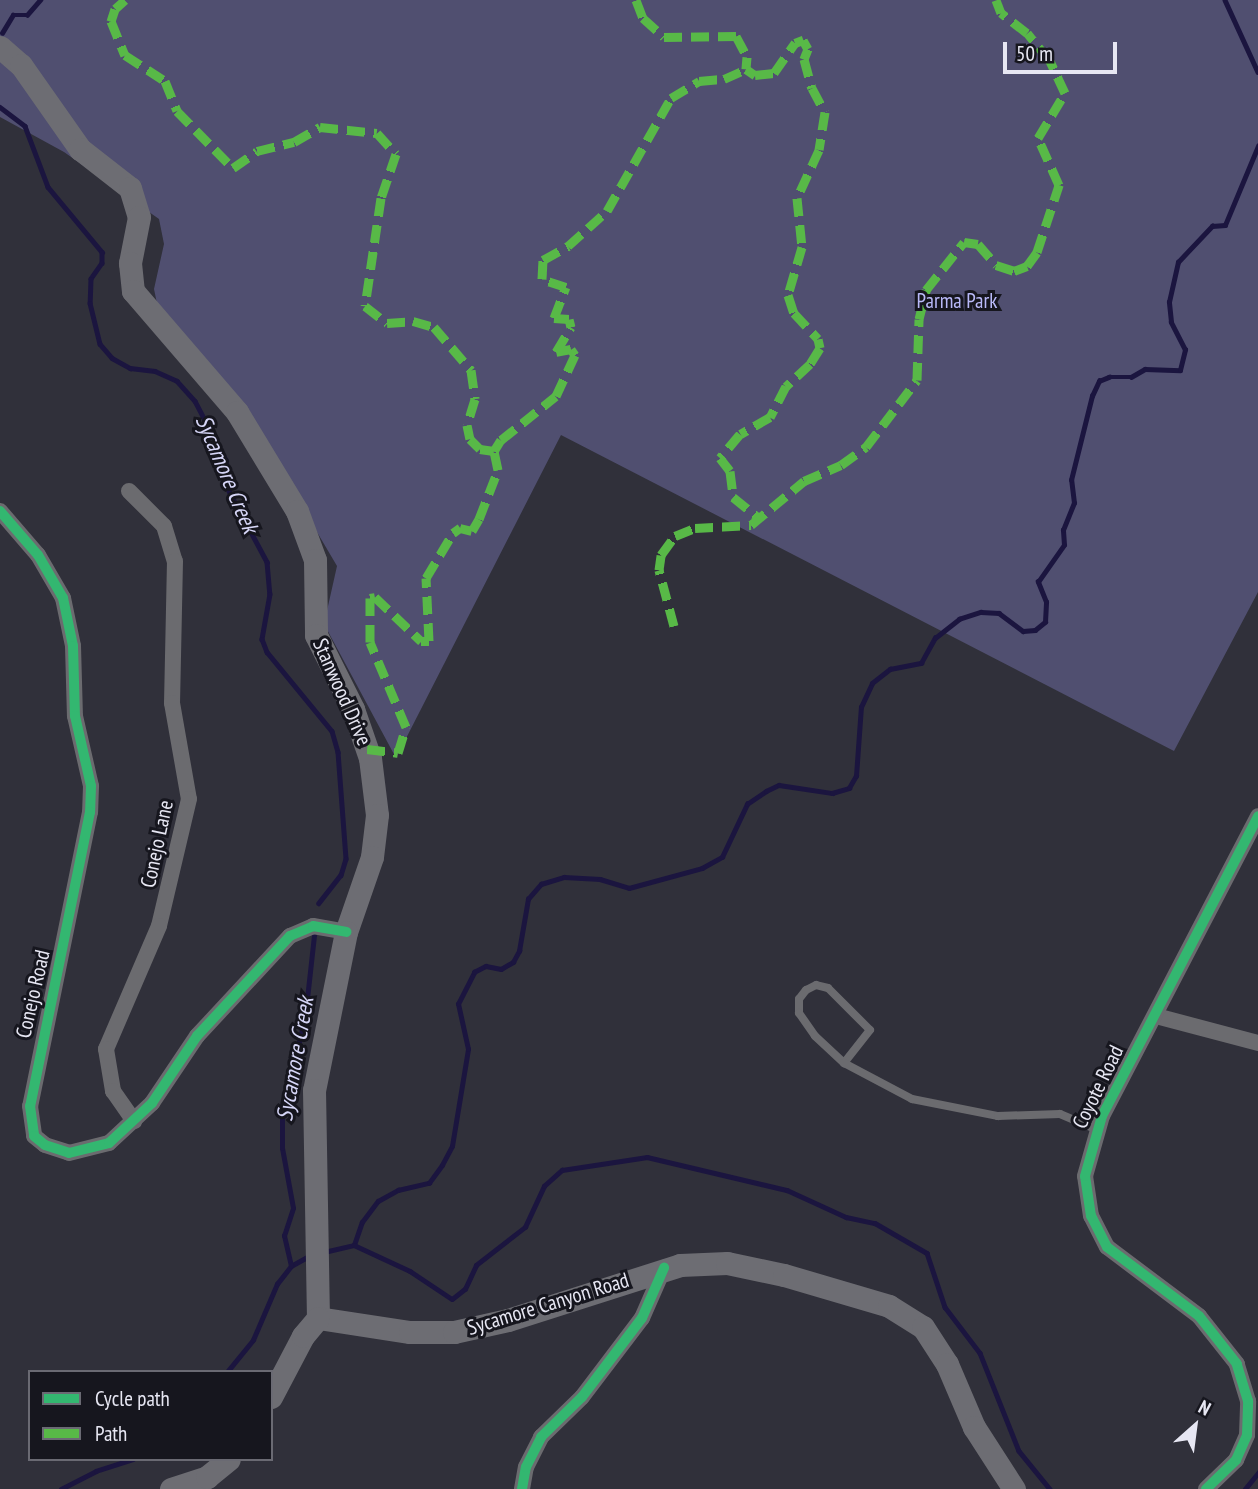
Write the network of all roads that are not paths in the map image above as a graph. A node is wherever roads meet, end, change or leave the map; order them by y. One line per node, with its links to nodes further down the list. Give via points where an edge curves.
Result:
1 (0, 47): 5 (main road, Stanwood Drive, via 21,65 80,149 130,187 139,218 130,273 135,296 237,412 306,529 316,572 316,635 360,728 376,793 372,857)
2 (129, 491): 9 (street, Conejo Lane, via 158,519 173,552 177,612 172,702 189,790 166,902 106,1049 113,1091)
3 (0, 511): 9 (street, Conejo Road, via 38,555 63,598 73,646 75,716 91,786 74,898 37,1065 30,1106 32,1131 56,1150 83,1152 109,1143)
4 (1258, 816): 6 (street, Coyote Road)
5 (346, 932): 9 (street, Conejo Road, via 313,926 290,936 232,995); 12 (main road, Stanwood Drive, via 315,1082)
6 (1156, 1016): 7 (street); 10 (street, Coyote Road)
7 (1258, 1043)
8 (844, 1063): 8 (lane, via 799,1013 799,999 816,985 828,988 870,1030); 10 (lane, via 912,1099 998,1116 1060,1114)
9 (134, 1121)
10 (1096, 1129): 18 (street, Coyote Road, via 1085,1185 1102,1240 1126,1265 1189,1308 1216,1334 1243,1382 1249,1417 1245,1444)
11 (664, 1268): 12 (main road, Sycamore Canyon Road, via 469,1330 410,1332); 16 (street, via 642,1318 582,1397 541,1437 526,1467); 17 (main road, Sycamore Canyon Road, via 705,1262 741,1265 842,1291 908,1316 936,1345 974,1427)
12 (318, 1318): 13 (main road)
13 (273, 1392)
14 (227, 1461): 15 (main road, via 207,1477)
15 (172, 1489)
16 (522, 1489)
17 (1014, 1489)
18 (1206, 1489)

